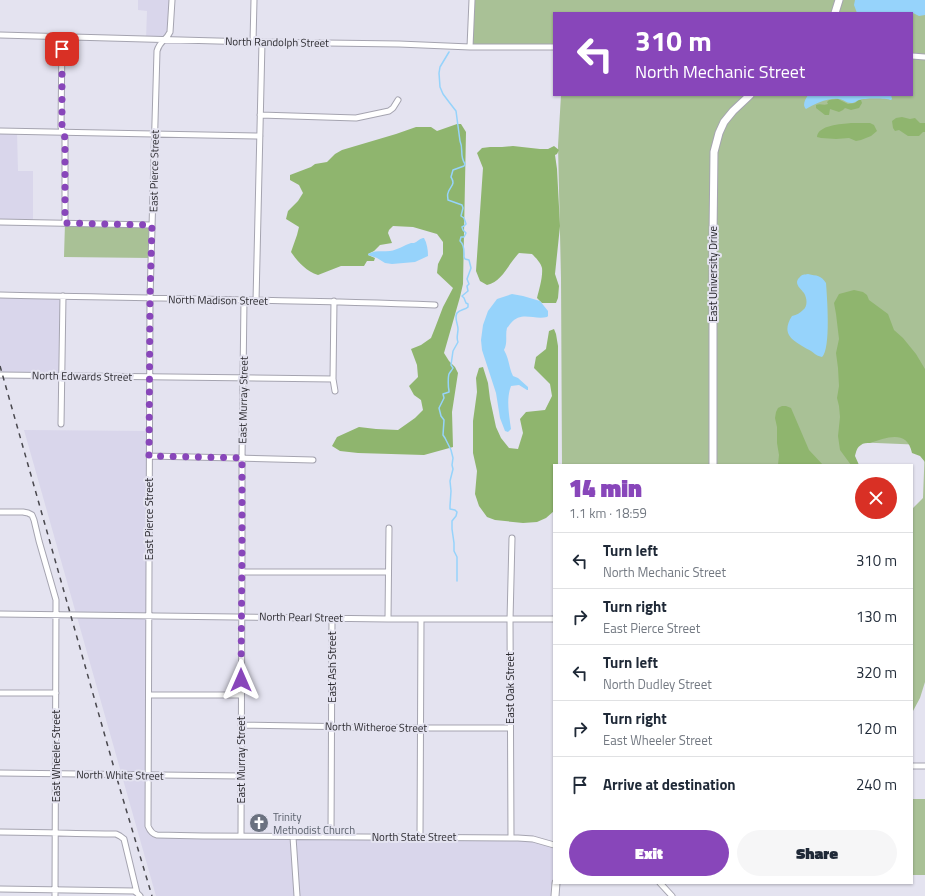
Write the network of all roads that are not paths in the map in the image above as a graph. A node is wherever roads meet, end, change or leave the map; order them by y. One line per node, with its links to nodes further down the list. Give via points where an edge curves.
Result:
1 (172, 0): 8 (street, East Pierce Street, via 171,30)
2 (254, 0): 9 (street)
3 (472, 0): 11 (street)
4 (839, 0): 5 (main road)
5 (835, 12)
6 (0, 35): 7 (street, North Randolph Street)
7 (62, 37): 8 (street, North Randolph Street); 19 (street)
8 (163, 40): 9 (street, North Randolph Street); 20 (street, East Pierce Street, via 157,51)
9 (253, 42): 10 (street, North Randolph Street)
10 (262, 42): 11 (street, North Randolph Street); 17 (street)
11 (470, 47): 12 (street, North Randolph Street)
12 (553, 47)
13 (913, 56): 14 (street)
14 (925, 56)
15 (749, 96): 42 (main road, East University Drive, via 728,116 719,133 714,152)
16 (398, 100): 17 (street, via 389,111 356,118)
17 (260, 115): 21 (street)
18 (0, 132): 19 (street)
19 (63, 133): 20 (street); 23 (street)
20 (154, 135): 21 (street); 24 (street, East Pierce Street)
21 (260, 136): 29 (street)
22 (0, 222): 23 (street)
23 (65, 223): 24 (street)
24 (152, 225): 27 (street, East Pierce Street)
25 (0, 295): 26 (street, North Madison Street)
26 (63, 296): 27 (street, North Madison Street); 33 (street)
27 (150, 298): 28 (street, North Madison Street); 34 (street, East Pierce Street)
28 (244, 300): 29 (street, North Madison Street); 35 (street, East Murray Street)
29 (256, 301): 30 (street, North Madison Street)
30 (334, 301): 31 (street, North Madison Street); 36 (street)
31 (435, 305)
32 (0, 375): 33 (street, North Edwards Street)
33 (62, 376): 34 (street, North Edwards Street); 38 (street)
34 (150, 377): 35 (street, North Edwards Street); 39 (street, East Pierce Street)
35 (243, 378): 36 (street, North Edwards Street); 40 (street, East Murray Street)
36 (333, 379): 37 (street)
37 (335, 391)
38 (61, 424)
39 (149, 456): 40 (street); 50 (street, East Pierce Street)
40 (242, 458): 41 (street); 46 (street, East Murray Street)
41 (313, 460)
42 (713, 464)
43 (0, 512): 49 (street, East Wheeler Street, via 24,512 32,515 55,594)
44 (389, 528): 47 (street)
45 (512, 538): 56 (street, East Oak Street)
46 (242, 572): 47 (street); 51 (street, East Murray Street)
47 (388, 572): 53 (street)
48 (0, 614): 49 (street, North Pearl Street)
49 (56, 615): 50 (street, North Pearl Street); 58 (street, East Wheeler Street)
50 (149, 616): 51 (street, North Pearl Street); 59 (street, East Pierce Street)
51 (242, 617): 52 (street, North Pearl Street); 60 (street, East Murray Street)
52 (332, 618): 53 (street, North Pearl Street); 62 (street, East Ash Street)
53 (388, 619): 54 (street, North Pearl Street)
54 (421, 619): 56 (street, North Pearl Street); 63 (street)
55 (553, 619): 56 (street, North Pearl Street)
56 (510, 620): 64 (street, East Oak Street)
57 (0, 693): 58 (street)
58 (56, 693): 68 (street, East Wheeler Street)
59 (149, 695): 60 (street); 69 (street, East Pierce Street)
60 (241, 695): 61 (street, East Murray Street)
61 (241, 725): 62 (street, North Witheroe Street); 70 (street, East Murray Street)
62 (332, 727): 63 (street, North Witheroe Street); 75 (street, East Ash Street)
63 (420, 728): 64 (street, North Witheroe Street); 77 (street)
64 (510, 728): 78 (street, East Oak Street)
65 (913, 766): 66 (street)
66 (925, 766)
67 (0, 773): 68 (street, North White Street)
68 (56, 774): 69 (street, North White Street); 73 (street, East Wheeler Street)
69 (149, 775): 70 (street, North White Street); 72 (street, East Pierce Street, via 148,826)
70 (241, 776): 74 (street, East Murray Street)
71 (0, 832): 73 (street)
72 (151, 832): 74 (street, North State Street, via 158,835)
73 (55, 833): 83 (street, East Wheeler Street); 84 (street, via 120,836 124,839)
74 (241, 836): 76 (street, North State Street)
75 (331, 836): 76 (street, North State Street); 77 (street, North State Street)
76 (293, 837): 85 (street)
77 (420, 837): 78 (street, North State Street)
78 (511, 838): 79 (street, North State Street, via 533,839)
79 (553, 845)
80 (556, 884): 86 (main road)
81 (661, 884): 87 (street)
82 (0, 889): 83 (street)
83 (55, 893): 84 (street, via 134,891)
84 (138, 894)
85 (297, 896)
86 (555, 896)
87 (672, 896)

